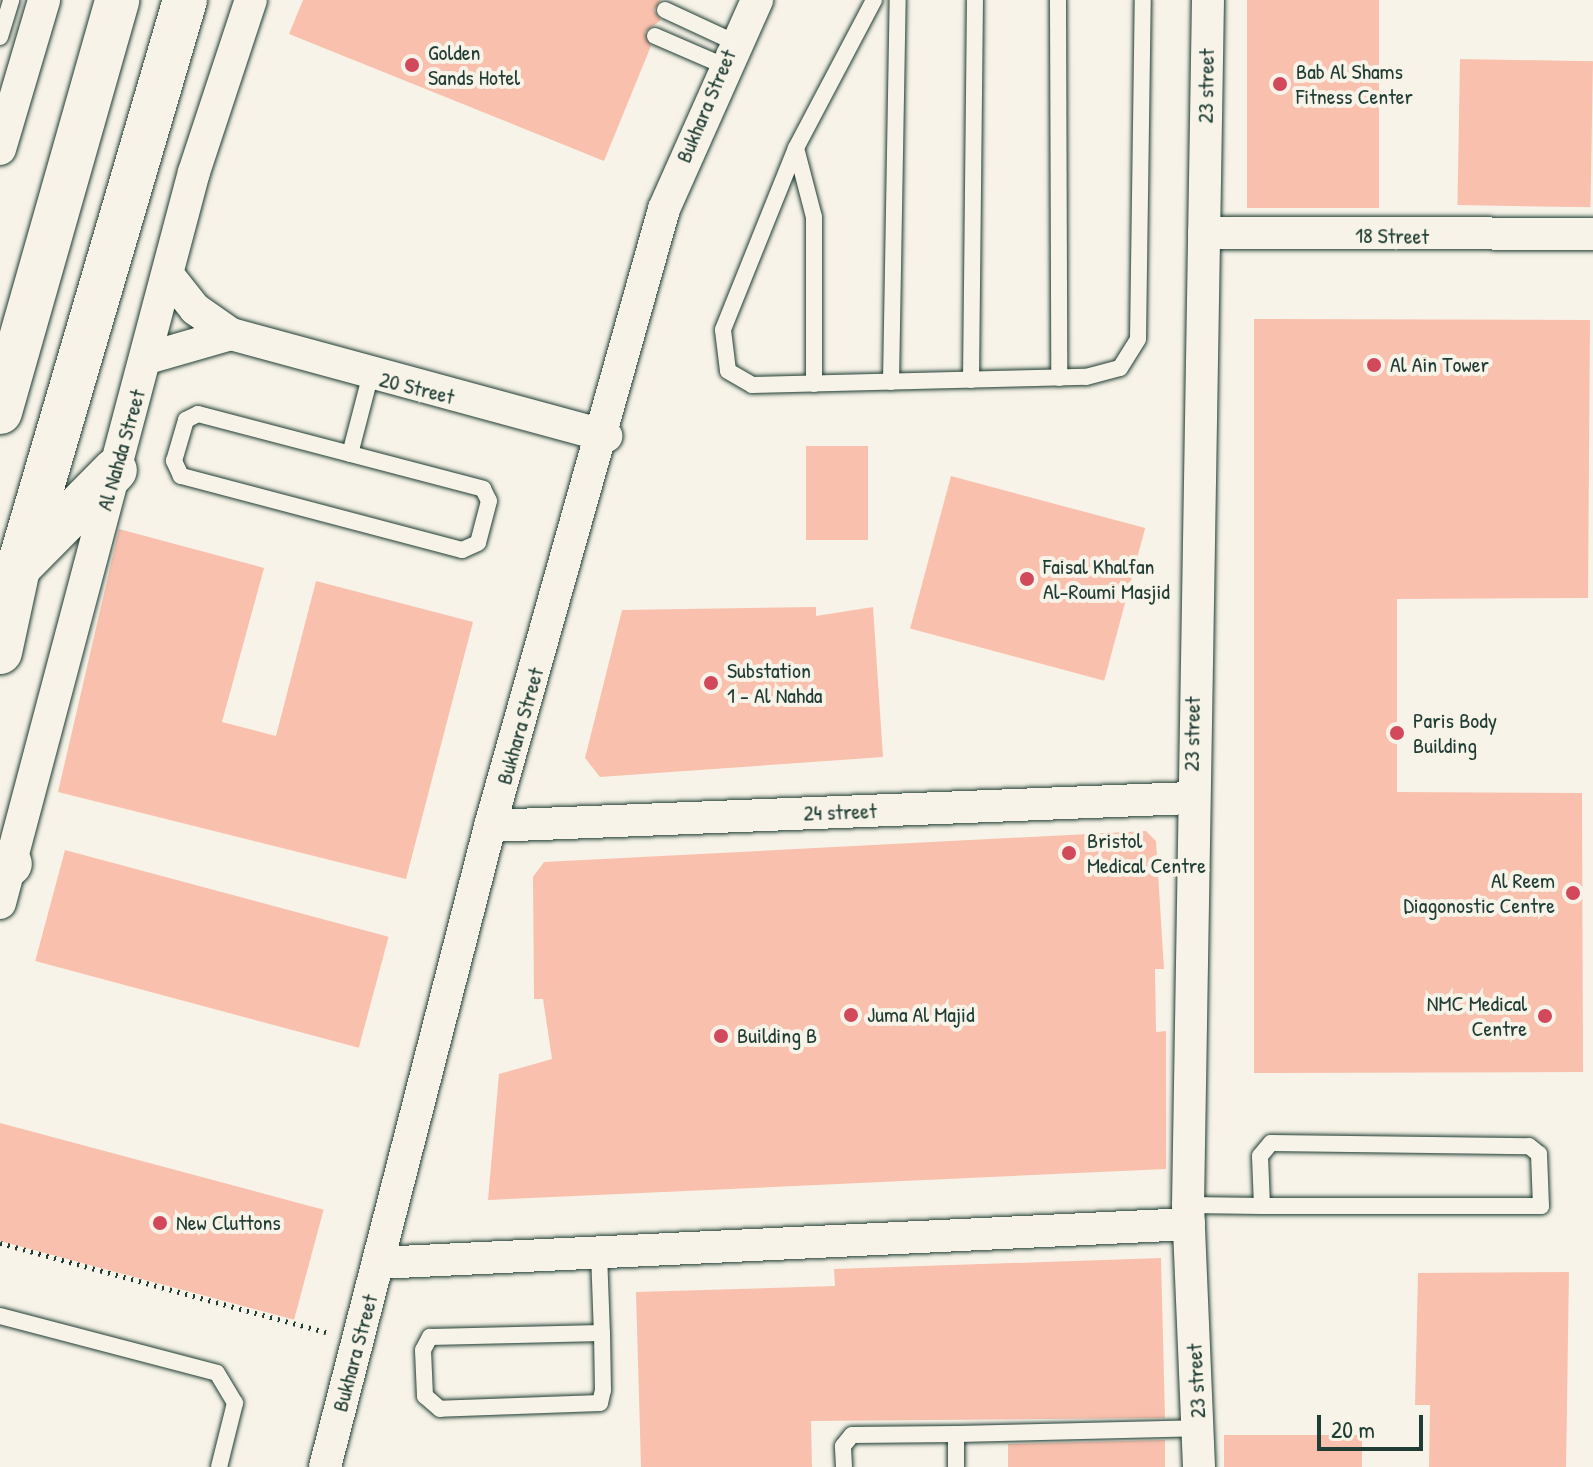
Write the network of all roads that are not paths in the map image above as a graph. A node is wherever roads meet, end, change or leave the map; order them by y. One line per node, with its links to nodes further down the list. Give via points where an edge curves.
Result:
1 (11, 0): 15 (lane)
2 (44, 0): 18 (street)
3 (117, 0): 29 (main road)
4 (185, 0): 33 (main road)
5 (251, 0): 21 (street, Al Nahda Street, via 216,94)
6 (757, 0): 16 (street, Bukhara Street)
7 (874, 0): 17 (lane)
8 (898, 0): 27 (lane)
9 (975, 0): 26 (lane)
10 (1058, 0): 25 (lane)
11 (1143, 0): 25 (lane, via 1138,339 1120,368)
12 (1208, 0): 19 (street, 23 street)
13 (665, 10): 16 (lane)
14 (655, 36): 16 (lane)
15 (0, 37)
16 (728, 53): 30 (street, Bukhara Street, via 664,209)
17 (796, 148): 28 (lane, via 814,217); 28 (lane, via 720,344 739,380)
18 (0, 149)
19 (1204, 233): 20 (street, 18 Street); 35 (street, 23 street)
20 (1588, 239)
21 (168, 275): 22 (street, 20 Street, via 195,309); 23 (street, Al Nahda Street)
22 (231, 334): 23 (street); 24 (street, 20 Street)
23 (148, 358): 32 (street, Al Nahda Street)
24 (370, 377): 30 (street, 20 Street); 31 (lane)
25 (1059, 378): 26 (lane)
26 (971, 380): 27 (lane)
27 (891, 382): 28 (lane)
28 (814, 384)
29 (0, 412)
30 (606, 436): 36 (street, Bukhara Street)
31 (350, 454): 31 (lane, via 483,489 489,501 478,543 462,550 181,476 173,465 193,414)
32 (115, 470): 33 (main road); 37 (street, Al Nahda Street)
33 (18, 569): 34 (main road)
34 (0, 652)
35 (1191, 798): 36 (street, 24 street); 39 (street, 23 street)
36 (490, 826): 41 (street, Bukhara Street)
37 (3, 876)
38 (1262, 1206): 38 (lane, via 1534,1211 1542,1202 1539,1154 1529,1146 1271,1143 1260,1156); 39 (lane)
39 (1189, 1214): 40 (street); 44 (street, 23 street)
40 (599, 1253): 41 (street); 43 (lane)
41 (378, 1263): 47 (street, Bukhara Street)
42 (0, 1316): 46 (lane, via 217,1373 235,1403)
43 (602, 1333): 43 (lane, via 430,1337 423,1350 426,1401 440,1409 594,1407 603,1390)
44 (1198, 1428): 45 (lane); 50 (street, 23 street)
45 (956, 1434): 48 (lane, via 852,1435 843,1446); 49 (lane)
46 (219, 1467)
47 (325, 1467)
48 (844, 1467)
49 (956, 1467)
50 (1199, 1467)

